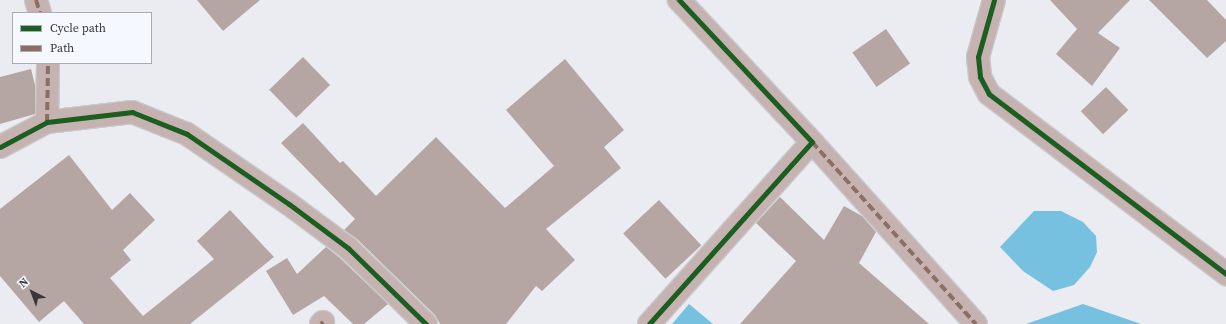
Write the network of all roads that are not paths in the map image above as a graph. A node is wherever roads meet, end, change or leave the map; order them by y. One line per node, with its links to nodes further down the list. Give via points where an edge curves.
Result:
1 (36, 0): 4 (street)
2 (679, 0): 7 (street)
3 (994, 0): 9 (street, via 978,57 980,77 989,94)
4 (40, 12)
5 (48, 64): 6 (street)
6 (47, 122): 8 (street); 10 (street, via 132,112 187,134 348,248)
7 (812, 142): 11 (street); 12 (street)
8 (0, 147)
9 (1226, 274)
10 (426, 324)
11 (649, 324)
12 (976, 324)

